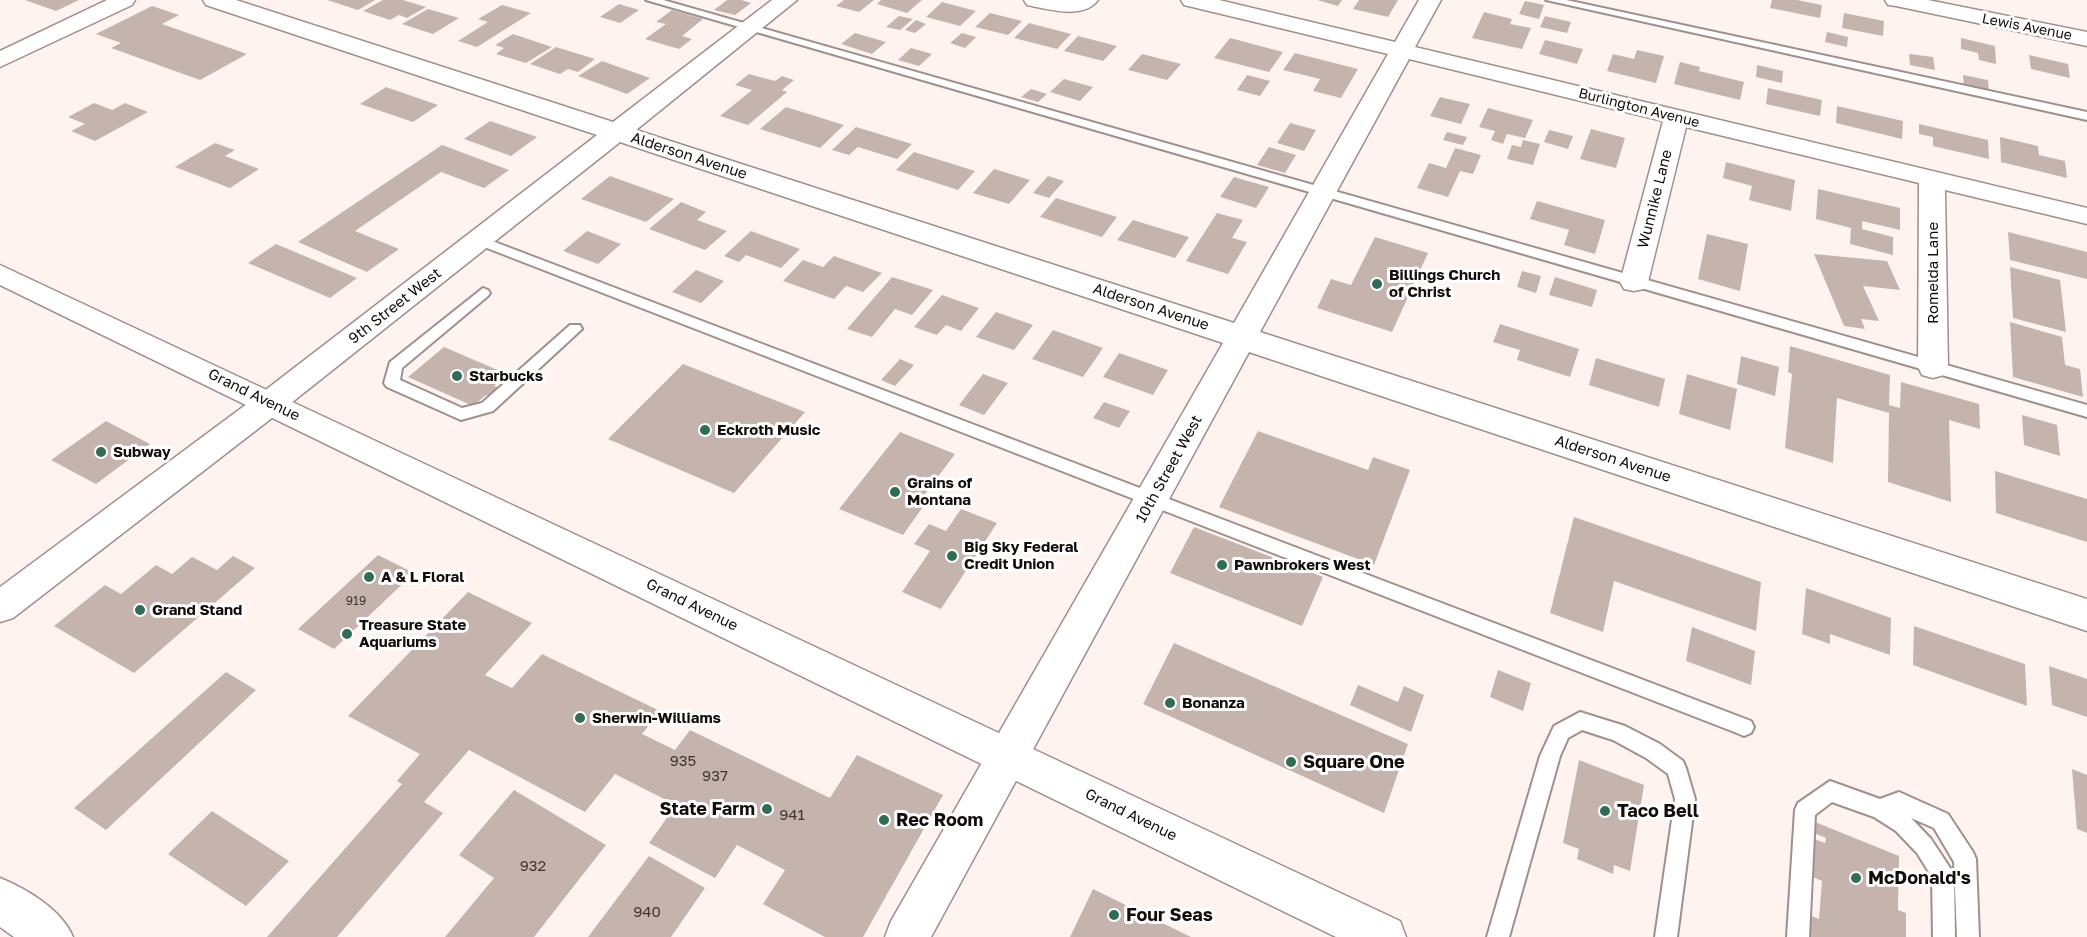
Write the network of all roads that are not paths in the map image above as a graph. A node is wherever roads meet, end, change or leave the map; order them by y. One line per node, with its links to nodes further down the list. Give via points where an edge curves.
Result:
1 (124, 0): 14 (street)
2 (214, 0): 17 (street, Alderson Avenue)
3 (651, 0): 11 (lane)
4 (786, 0): 11 (street, 9th Street West)
5 (1035, 0): 6 (street, via 1071,6)
6 (1087, 0)
7 (1191, 0): 13 (street, Burlington Avenue)
8 (1430, 0): 13 (street, 10th Street West)
9 (1551, 0): 15 (lane)
10 (1896, 0): 12 (street, Lewis Avenue)
11 (750, 28): 17 (street, 9th Street West); 19 (lane)
12 (2087, 39)
13 (1402, 51): 16 (street, Burlington Avenue); 19 (street, 10th Street West)
14 (0, 60)
15 (2087, 116)
16 (1676, 117): 18 (street, Burlington Avenue); 23 (street, Wunnike Lane)
17 (617, 132): 21 (street, 9th Street West); 26 (street, Alderson Avenue)
18 (1932, 178): 20 (street, Burlington Avenue); 27 (street, Romelda Lane)
19 (1323, 193): 23 (lane); 26 (street, 10th Street West)
20 (2087, 216)
21 (479, 240): 28 (street, 9th Street West); 30 (lane)
22 (0, 274): 28 (street, Grand Avenue)
23 (1634, 282): 27 (lane)
24 (483, 293): 25 (lane, via 395,366 392,383 461,414 487,407)
25 (575, 329)
26 (1242, 337): 30 (street, 10th Street West); 32 (street, Alderson Avenue)
27 (1933, 367): 29 (lane)
28 (270, 403): 31 (street, 9th Street West); 34 (street, Grand Avenue)
29 (2087, 411)
30 (1152, 498): 33 (lane); 34 (street, 10th Street West)
31 (0, 608)
32 (2087, 615)
33 (1744, 728)
34 (1009, 756): 38 (street, 10th Street West); 39 (street, Grand Avenue)
35 (1880, 809): 42 (lane, via 1830,791 1805,810); 43 (lane, via 1917,838 1943,874); 44 (lane, via 1899,802 1941,821 1965,859)
36 (0, 900): 37 (street)
37 (51, 937)
38 (908, 937)
39 (1384, 937)
40 (1498, 937): 41 (lane, via 1550,756 1561,732 1580,721 1618,732 1676,768 1684,799)
41 (1666, 937)
42 (1798, 937)
43 (1944, 937)
44 (1968, 937)

